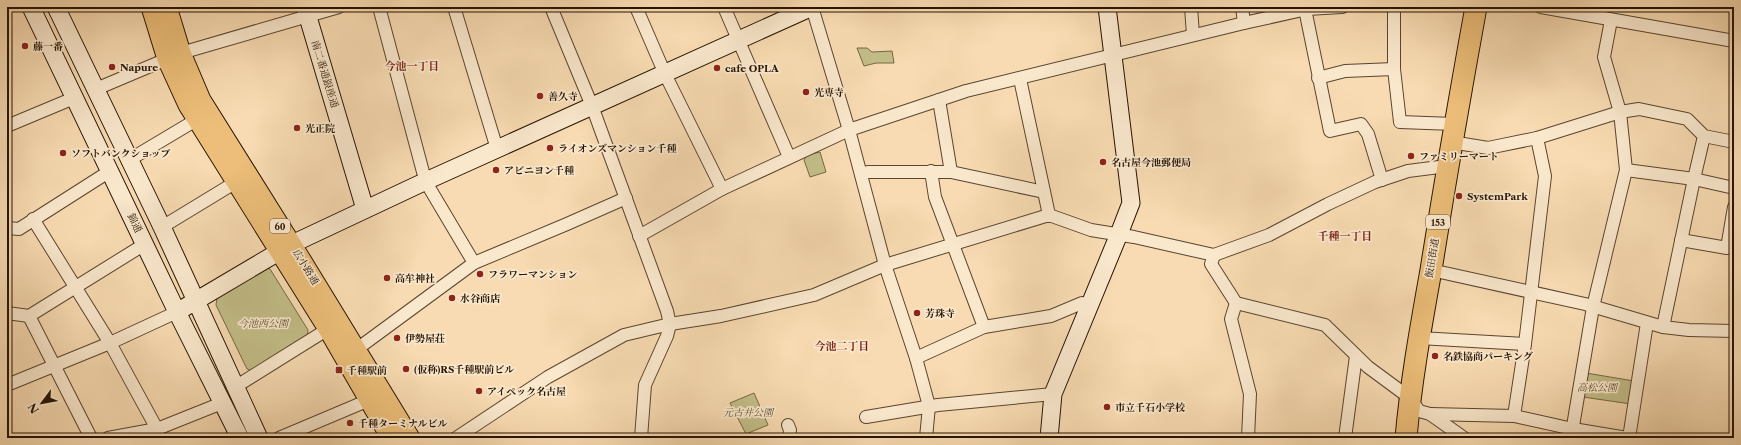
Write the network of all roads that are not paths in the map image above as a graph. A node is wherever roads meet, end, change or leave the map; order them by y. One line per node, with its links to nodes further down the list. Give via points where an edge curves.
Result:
1 (31, 7): 34 (street, 錦通)
2 (56, 7): 33 (street)
3 (151, 7): 28 (main road, 広小路通 / 60)
4 (167, 7): 28 (main road, 広小路通 / 60)
5 (338, 7): 21 (street)
6 (379, 7): 56 (street)
7 (454, 7): 45 (street)
8 (551, 7): 36 (street)
9 (636, 7): 30 (street)
10 (724, 7): 25 (street)
11 (812, 7): 25 (street); 40 (street)
12 (1107, 7): 27 (street)
13 (1191, 7): 24 (street)
14 (1242, 7): 23 (street)
15 (1342, 7): 19 (street)
16 (1394, 7): 29 (street)
17 (1476, 7): 41 (highway, 飯田街道 / 153)
18 (1541, 7): 20 (street)
19 (1308, 8): 23 (street); 31 (street, via 1306,14)
20 (1585, 11): 22 (street)
21 (307, 12): 28 (street); 63 (street, 南二番通銀座通)
22 (1611, 20): 26 (street); 37 (street, via 1604,57)
23 (1244, 23): 24 (street)
24 (1193, 35): 27 (street)
25 (739, 41): 30 (street); 46 (street)
26 (1734, 42)
27 (1112, 54): 32 (street); 68 (street, via 1131,204)
28 (174, 56): 33 (street); 38 (main road, 広小路通 / 60, via 188,105); 73 (main road, 広小路通 / 60)
29 (1394, 69): 31 (street, via 1345,71); 41 (street, via 1400,122)
30 (665, 74): 36 (street); 59 (street)
31 (1318, 78): 55 (street, via 1330,131 1362,124 1368,134)
32 (1020, 79): 35 (street); 60 (street)
33 (96, 89): 47 (street)
34 (74, 98): 39 (street); 50 (street, 錦通)
35 (939, 100): 40 (street); 52 (street)
36 (592, 106): 45 (street); 61 (street)
37 (1620, 112): 42 (street, via 1639,109 1687,119); 43 (street); 49 (street)
38 (196, 120): 47 (street); 57 (main road, 広小路通 / 60)
39 (7, 126)
40 (849, 130): 46 (street); 53 (street)
41 (1452, 133): 43 (street, via 1488,148); 48 (highway, 飯田街道 / 153)
42 (1704, 136): 44 (street); 54 (street)
43 (1536, 138): 79 (street, via 1545,176)
44 (1734, 142)
45 (497, 149): 56 (street)
46 (789, 157): 59 (street)
47 (129, 160): 66 (street)
48 (1447, 166): 55 (street, via 1408,171); 77 (highway, 飯田街道 / 153)
49 (1626, 170): 54 (street); 83 (street)
50 (110, 171): 65 (street); 71 (street, 錦通)
51 (931, 171): 52 (street); 53 (street); 72 (street, via 935,197)
52 (951, 172): 60 (street)
53 (861, 174): 76 (street)
54 (1694, 179): 58 (street); 70 (street)
55 (1382, 180): 74 (street, via 1328,204 1269,235)
56 (426, 181): 63 (street); 75 (street)
57 (236, 182): 66 (street); 73 (main road, 広小路通 / 60)
58 (1734, 188)
59 (722, 189): 69 (street)
60 (1044, 192): 64 (street)
61 (626, 198): 69 (street); 75 (street)
62 (1734, 207): 70 (street, via 1727,248)
63 (365, 210): 73 (street)
64 (1049, 215): 68 (street, via 1091,230); 72 (street)
65 (33, 219): 67 (street, via 19,229); 78 (street)
66 (162, 227): 80 (street)
67 (7, 228)
68 (1120, 234): 74 (street); 82 (street)
69 (639, 236): 88 (street)
70 (1681, 240): 90 (street)
71 (145, 244): 78 (street); 84 (street, 錦通)
72 (952, 244): 76 (street); 89 (street)
73 (286, 247): 80 (street); 91 (main road, 広小路通 / 60); 96 (main road, 広小路通 / 60)
74 (1214, 255): 81 (street, via 1211,264)
75 (474, 263): 96 (street)
76 (884, 265): 88 (street, via 814,295 721,316); 98 (street)
77 (1430, 270): 79 (street); 93 (highway, 飯田街道 / 153)
78 (76, 287): 86 (street); 94 (street)
79 (1530, 291): 83 (street); 95 (street)
80 (195, 302): 84 (street); 101 (street)
81 (1236, 303): 97 (street, via 1325,325); 124 (street, via 1232,319 1250,394)
82 (1089, 305): 89 (street, via 1082,303 1051,316); 102 (street)
83 (1593, 307): 87 (street); 112 (street)
84 (177, 312): 94 (street); 105 (street, 錦通)
85 (7, 313): 86 (street)
86 (29, 316): 99 (street)
87 (1647, 323): 90 (street); 128 (street)
88 (670, 324): 119 (street, via 624,335 548,377); 120 (street, via 645,385)
89 (984, 327): 98 (street)
90 (1664, 327): 92 (street)
91 (328, 329): 101 (street); 104 (main road, 広小路通 / 60)
92 (1734, 331)
93 (1419, 338): 95 (street); 103 (highway, 飯田街道 / 153)
94 (110, 343): 99 (street); 111 (street)
95 (1525, 344): 108 (street)
96 (357, 349): 113 (main road, 広小路通 / 60)
97 (1356, 356): 103 (street); 125 (street)
98 (916, 358): 106 (street)
99 (55, 364): 100 (street); 114 (street)
100 (7, 385)
101 (235, 387): 117 (street)
102 (1054, 394): 106 (street); 123 (street)
103 (1410, 398): 107 (street, via 1419,411); 126 (highway, 飯田街道 / 153)
104 (369, 400): 113 (main road, 広小路通 / 60); 118 (street)
105 (222, 403): 111 (street); 116 (street, 錦通)
106 (929, 406): 109 (street); 122 (street)
107 (1430, 414): 108 (street); 127 (street)
108 (1514, 416): 112 (street)
109 (866, 417)
110 (788, 425): 121 (street)
111 (156, 433): 115 (street)
112 (1572, 434): 128 (street)
113 (397, 436)
114 (90, 438)
115 (108, 438)
116 (240, 438)
117 (259, 438)
118 (279, 438)
119 (456, 438)
120 (641, 438)
121 (789, 438)
122 (926, 438)
123 (1049, 438)
124 (1248, 438)
125 (1345, 438)
126 (1406, 438)
127 (1464, 438)
128 (1628, 438)

